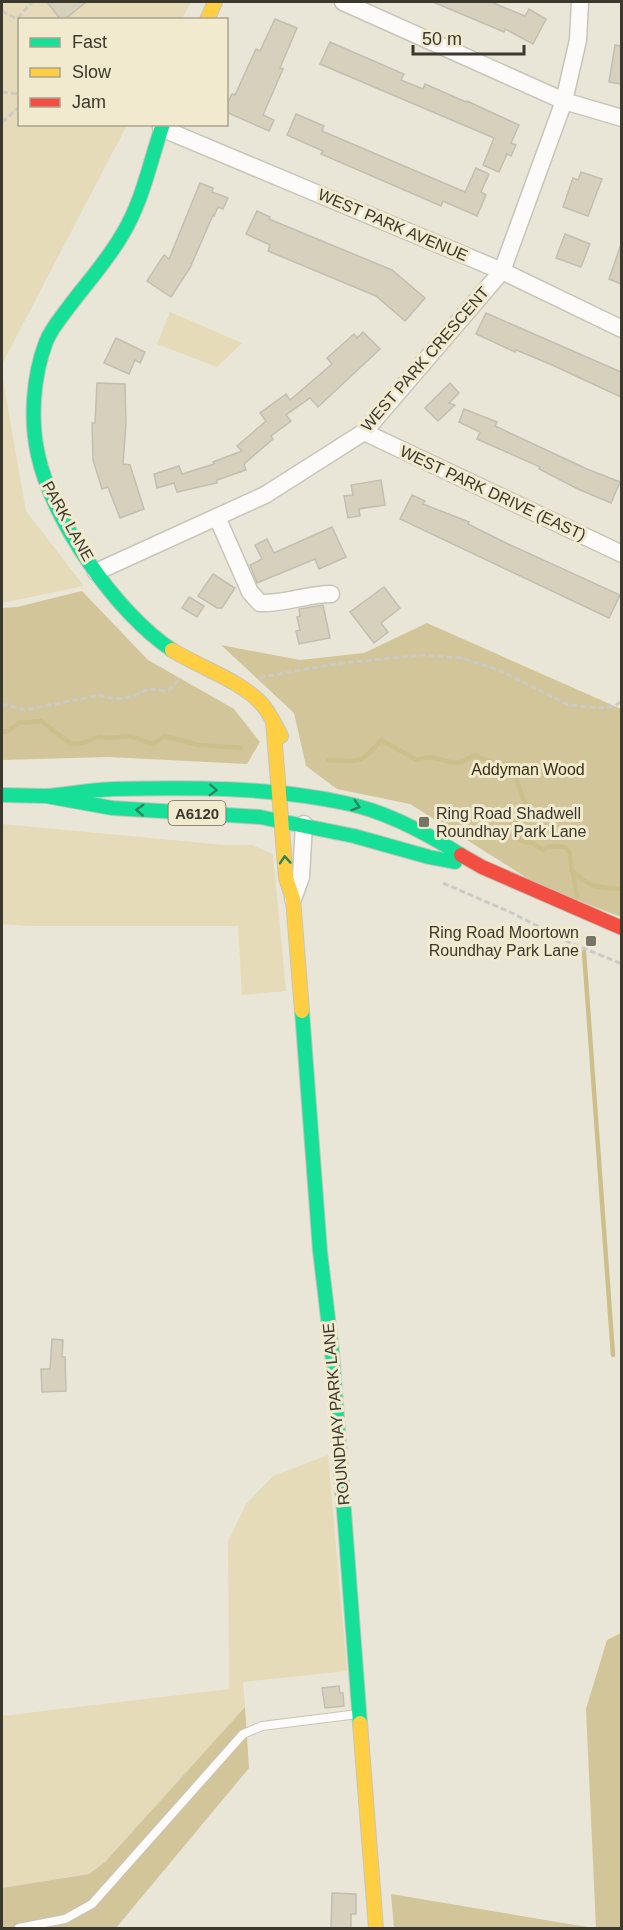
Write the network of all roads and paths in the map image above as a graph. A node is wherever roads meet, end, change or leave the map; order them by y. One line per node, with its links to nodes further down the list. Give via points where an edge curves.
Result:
1 (32, 2): 6 (path)
2 (215, 2): 7 (main road)
3 (343, 2): 11 (street)
4 (580, 2): 11 (street, WEST PARK CRESCENT, via 578,40)
5 (2, 11): 8 (path)
6 (20, 18)
7 (208, 18)
8 (18, 20)
9 (2, 92): 10 (path)
10 (18, 94)
11 (564, 101): 13 (street); 16 (street, WEST PARK CRESCENT)
12 (18, 109): 14 (path)
13 (621, 118)
14 (2, 122)
15 (162, 126): 16 (street, WEST PARK AVENUE); 21 (main road, PARK LANE, via 129,222 50,334 33,407 35,447 44,481)
16 (502, 271): 17 (street, WEST PARK AVENUE); 18 (street, WEST PARK CRESCENT)
17 (621, 328)
18 (363, 432): 19 (street, WEST PARK CRESCENT, via 265,495); 20 (street, WEST PARK DRIVE (EAST))
19 (218, 517): 21 (street, WEST PARK CRESCENT); 22 (street, via 250,592 260,603)
20 (621, 554)
21 (96, 572): 23 (main road, PARK LANE, via 140,626)
22 (331, 594)
23 (195, 665): 24 (main road, PARK LANE); 26 (path, via 168,691 148,689 132,697 115,699 100,695 25,710)
24 (248, 691): 25 (path, via 262,677 351,661 424,655 461,658 499,670 569,705 599,708); 27 (main road, PARK LANE)
25 (621, 701)
26 (2, 704)
27 (273, 721): 28 (main road, PARK LANE); 30 (main road)
28 (290, 762)
29 (294, 776): 33 (main road)
30 (280, 794): 32 (main road, A6120, one-way to 30, via 112,789); 33 (main road, A6120); 34 (main road, ROUNDHAY PARK LANE)
31 (2, 795): 32 (main road, A6120)
32 (46, 796): 34 (main road, A6120, one-way to 32, via 112,808)
33 (301, 810): 34 (main road, A6120); 35 (main road, A6120, via 354,836); 35 (main road, A6120, one-way to 35, via 347,803 436,839); 37 (street, ROUNDHAY PARK LANE, via 301,877)
34 (282, 821): 37 (main road, ROUNDHAY PARK LANE, one-way to 34, via 286,878)
35 (482, 867): 38 (main road, A6120)
36 (433, 879): 39 (path)
37 (293, 899): 40 (main road, ROUNDHAY PARK LANE)
38 (621, 928)
39 (621, 964)
40 (358, 1714): 41 (lane, via 262,1726 243,1734 92,1904 65,1919); 42 (main road, ROUNDHAY PARK LANE)
41 (19, 1929)
42 (376, 1929)

